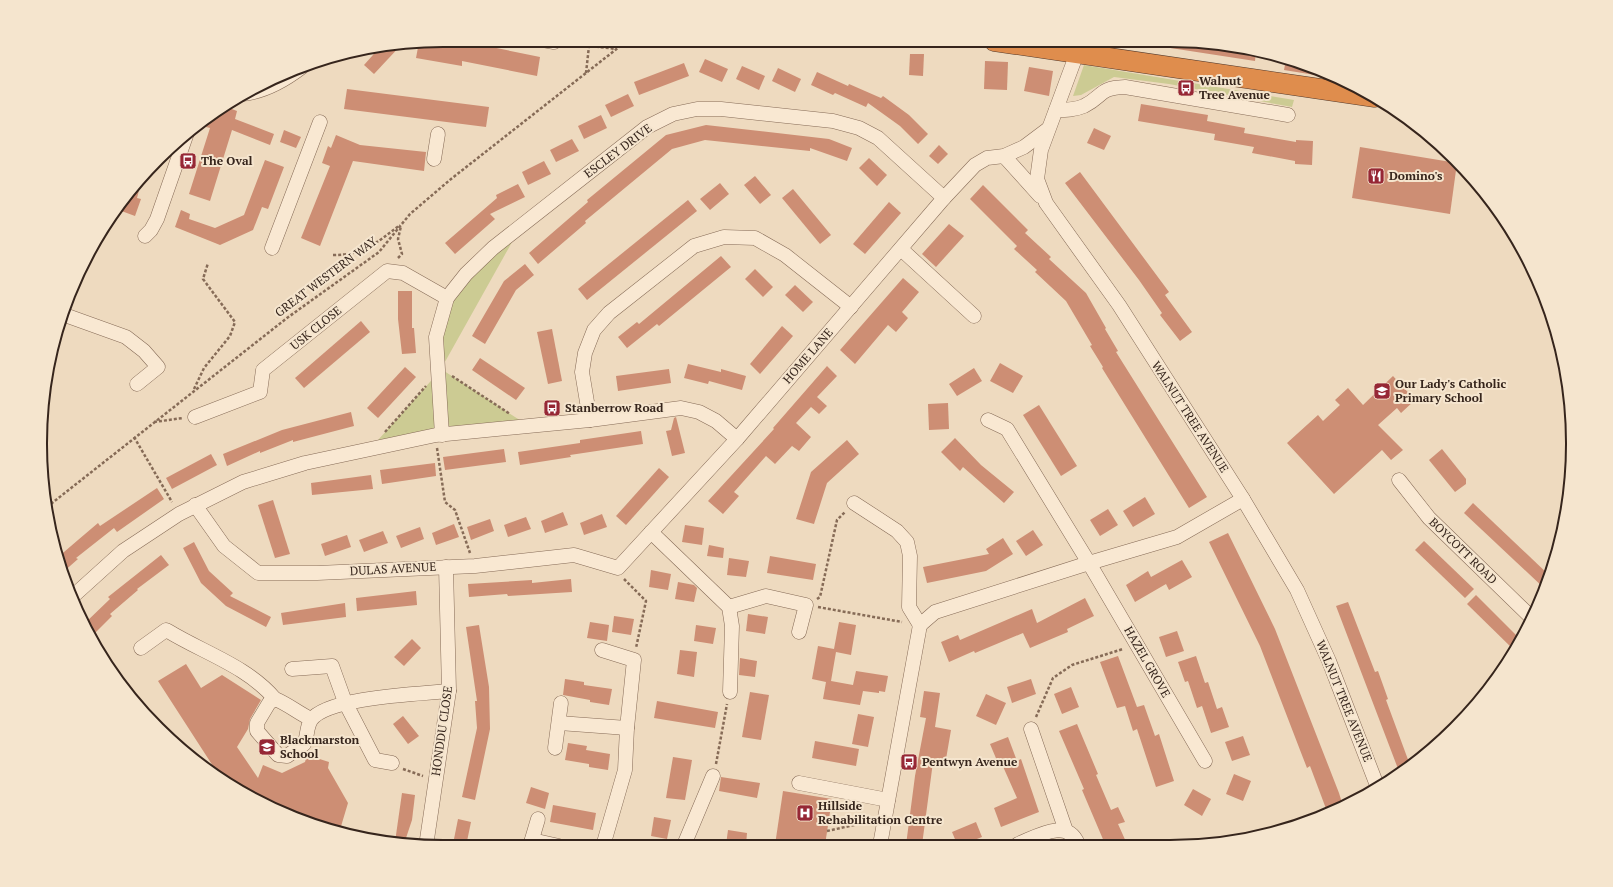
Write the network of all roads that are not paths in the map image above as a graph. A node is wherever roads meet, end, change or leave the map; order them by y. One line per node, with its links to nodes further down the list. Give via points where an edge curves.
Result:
1 (1036, 47): 2 (highway)
2 (1077, 53): 3 (highway); 4 (street, WALNUT TREE AVENUE)
3 (1357, 94)
4 (1056, 110): 5 (street, via 1073,110 1085,106 1102,92 1125,87); 7 (street, WALNUT TREE AVENUE)
5 (1288, 116)
6 (320, 122): 15 (street)
7 (1048, 130): 10 (street, HOME LANE, via 1024,147); 13 (street, WALNUT TREE AVENUE, via 1041,150 1037,180)
8 (438, 134): 11 (street)
9 (184, 143): 14 (street, via 157,219)
10 (1004, 156): 12 (street, HOME LANE, via 987,158 975,165); 13 (street)
11 (434, 159)
12 (944, 198): 16 (street, HOME LANE); 17 (street, ESCLEY DRIVE, via 878,138 859,128 833,121 721,109 691,110 673,114 647,127 493,248 466,274)
13 (1046, 203): 28 (street, WALNUT TREE AVENUE, via 1119,305)
14 (145, 236)
15 (272, 248)
16 (901, 249): 18 (street, HOME LANE); 20 (street)
17 (447, 298): 22 (street, USK CLOSE, via 403,273 387,271 263,370 260,392); 25 (street, ESCLEY DRIVE, via 436,337)
18 (851, 307): 23 (street, via 785,255 755,238 724,237 694,246 609,313 594,330 585,353 582,372); 26 (street, HOME LANE)
19 (68, 316): 21 (street, via 126,337 144,351 158,367)
20 (974, 316)
21 (137, 384)
22 (195, 417)
23 (590, 420): 25 (street); 26 (street, via 681,408 699,412 716,421)
24 (988, 420): 32 (street, HAZEL GROVE, via 1007,429)
25 (439, 435): 30 (street, via 305,462 243,482)
26 (737, 439): 31 (street, HOME LANE)
27 (1399, 480): 37 (street, BOYCOTT ROAD, via 1429,518)
28 (1243, 499): 32 (street, via 1177,537); 56 (street, WALNUT TREE AVENUE, via 1297,590 1315,628)
29 (854, 503): 38 (street, via 897,531 907,542 910,556 909,607)
30 (196, 505): 33 (street, DULAS AVENUE, via 224,546 258,573); 35 (street, via 123,551)
31 (651, 532): 34 (street, HOME LANE); 36 (street)
32 (1089, 563): 38 (street, via 935,612); 53 (street, HAZEL GROVE)
33 (446, 567): 34 (street, DULAS AVENUE, via 574,556); 43 (street, HONDDU CLOSE)
34 (618, 568)
35 (76, 593)
36 (730, 607): 39 (street, via 766,596 806,605); 44 (street)
37 (1527, 614)
38 (920, 625): 58 (street)
39 (799, 632)
40 (142, 648): 45 (street, via 166,630 224,660 263,686)
41 (602, 650): 50 (street, via 634,660)
42 (292, 670): 46 (street, via 332,666)
43 (449, 691): 46 (street); 61 (street, HONDDU CLOSE)
44 (730, 692)
45 (275, 699): 48 (street); 48 (street, via 269,703 256,723 257,731 278,755 287,756 304,744)
46 (345, 702): 48 (street); 54 (street, via 375,760)
47 (561, 703): 49 (street)
48 (311, 719)
49 (558, 723): 50 (street); 52 (street)
50 (626, 728): 63 (street, via 625,770)
51 (1031, 729): 60 (street)
52 (555, 748)
53 (1205, 761)
54 (392, 763)
55 (714, 776): 64 (street)
56 (1376, 782)
57 (799, 783): 58 (street)
58 (888, 800): 65 (street)
59 (538, 819): 62 (street)
60 (1066, 831): 66 (street, via 1056,830); 67 (street)
61 (427, 839)
62 (532, 840)
63 (605, 840)
64 (686, 840)
65 (881, 840)
66 (1029, 840)
67 (1077, 840)

